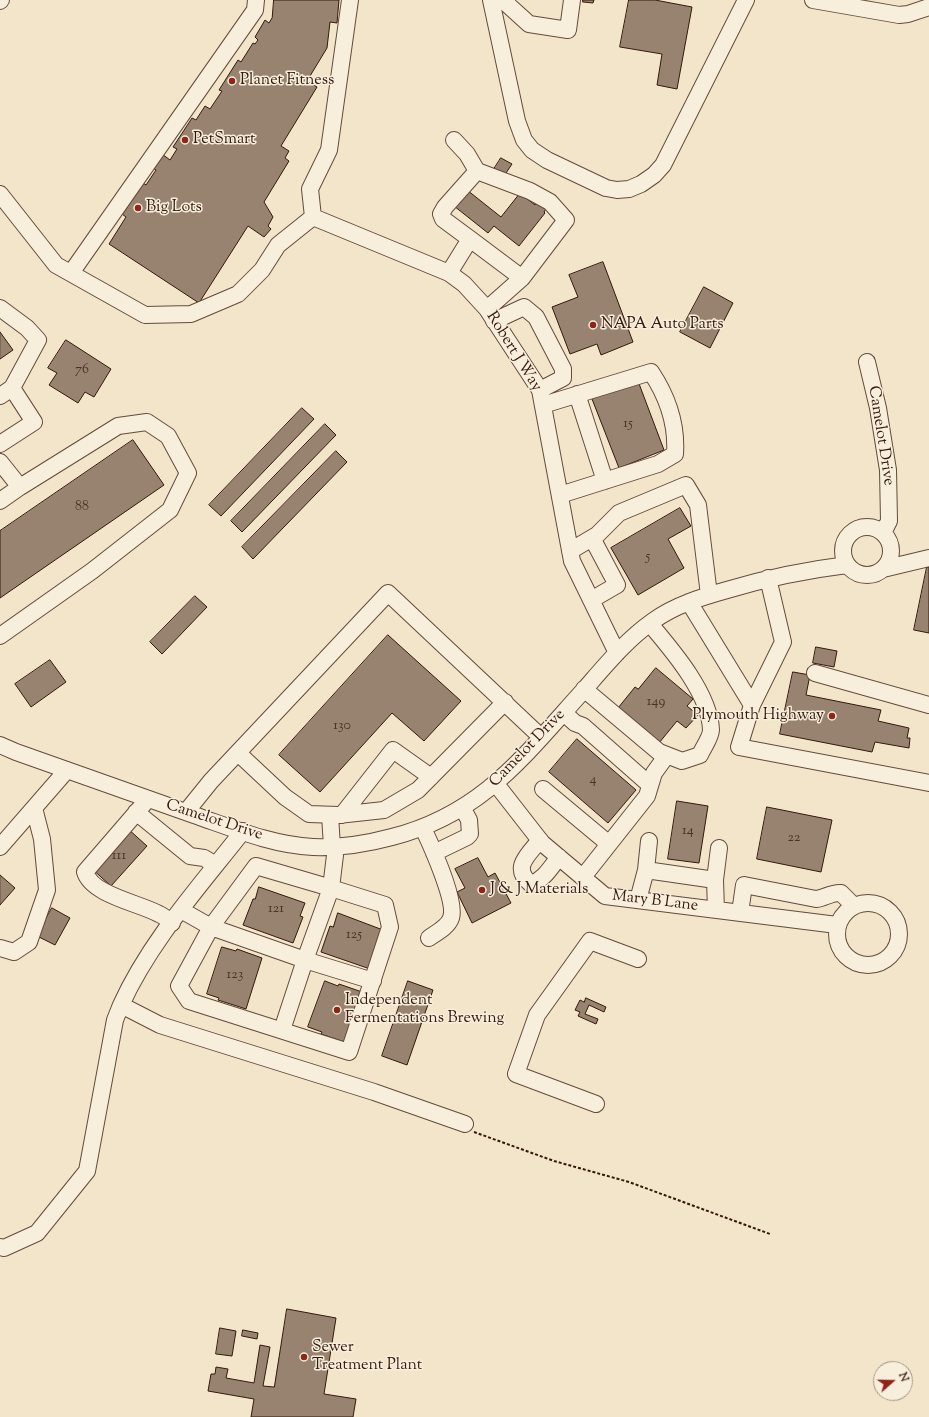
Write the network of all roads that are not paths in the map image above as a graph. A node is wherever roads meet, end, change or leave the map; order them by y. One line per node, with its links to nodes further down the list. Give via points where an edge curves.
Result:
1 (256, 0): 15 (street, via 255,10)
2 (350, 0): 12 (street, via 329,150 310,189)
3 (491, 0): 6 (street, via 514,112 524,140 532,150 547,160 606,188 622,190 648,180 663,165)
4 (507, 0): 5 (street, via 507,4 529,24 568,30)
5 (572, 0)
6 (746, 0)
7 (813, 0): 8 (street, via 899,15)
8 (929, 7)
9 (454, 140): 10 (street, via 467,154)
10 (477, 171): 13 (street, via 441,214 443,219); 16 (street, via 530,191 550,202 566,220)
11 (0, 194): 15 (street, via 56,265)
12 (313, 217): 14 (street, Robert J Way); 15 (street, via 278,244 262,270 238,294 191,314 145,315)
13 (470, 239): 14 (street); 16 (street)
14 (449, 272): 18 (street, Robert J Way, via 464,284)
15 (71, 273)
16 (522, 278): 18 (street)
17 (0, 308): 20 (street, via 27,328 38,340)
18 (491, 315): 22 (street, Robert J Way); 22 (street, via 524,307 536,317 563,370 563,378)
19 (867, 362): 29 (street, Camelot Drive, via 878,408 888,470 889,521)
20 (6, 392): 23 (street, via 34,422)
21 (577, 394): 22 (street); 25 (street); 25 (street, via 651,372 663,390 676,436 675,454 658,464)
22 (541, 397): 27 (street, Robert J Way)
23 (0, 444)
24 (0, 462): 26 (street)
25 (605, 481): 27 (street)
26 (20, 487): 28 (street); 40 (street, via 118,426 147,422 168,436 188,473 170,510 92,571)
27 (560, 495): 31 (street, Robert J Way)
28 (0, 501)
29 (883, 533): 33 (street, via 869,526 854,530 848,535 843,550); 34 (street, via 891,547 888,562)
30 (592, 538): 31 (street); 36 (street, via 619,513 686,485 698,505); 37 (street, via 617,585)
31 (570, 551): 37 (street, Robert J Way, via 572,561)
32 (929, 558): 34 (street)
33 (847, 565): 34 (street, via 860,574 869,575); 35 (street, Camelot Drive)
34 (883, 569)
35 (768, 578): 36 (street, Camelot Drive); 45 (street, via 783,642)
36 (710, 595): 38 (street, Camelot Drive)
37 (591, 600): 41 (street, Robert J Way)
38 (689, 602): 39 (street, Camelot Drive); 45 (street)
39 (650, 624): 41 (street, Camelot Drive); 51 (street, via 681,661 704,702 711,731 700,755 682,761)
40 (0, 636)
41 (617, 653): 43 (street, Camelot Drive)
42 (815, 673): 46 (street)
43 (584, 689): 47 (street, Camelot Drive); 51 (street, via 659,752)
44 (504, 702): 48 (street); 50 (street, via 388,593); 53 (street)
45 (752, 705): 54 (street, via 739,747)
46 (929, 705)
47 (564, 712): 48 (street, Camelot Drive); 56 (street, via 575,723 584,726)
48 (542, 737): 55 (street, Camelot Drive)
49 (0, 746): 52 (street, Camelot Drive)
50 (238, 753): 62 (street); 63 (street, via 285,797 309,814)
51 (667, 755): 56 (street, via 654,773)
52 (67, 770): 58 (street, Camelot Drive); 59 (street)
53 (431, 777): 63 (street, via 418,790 384,810); 63 (street, via 392,750)
54 (929, 783)
55 (496, 784): 60 (street, Camelot Drive); 66 (street, Mary B Lane)
56 (650, 785): 68 (street, via 647,796)
57 (543, 789): 68 (street)
58 (148, 799): 61 (street); 62 (street, Camelot Drive)
59 (34, 808): 69 (street); 90 (street, via 42,839 47,890 29,942 14,952)
60 (462, 809): 64 (street, Camelot Drive); 72 (street, via 469,820 470,834)
61 (136, 812): 73 (street); 86 (street, via 85,870 86,875 99,889 160,914)
62 (186, 812): 65 (street, Camelot Drive)
63 (336, 815): 70 (street)
64 (423, 828): 70 (street, Camelot Drive, via 371,843); 72 (street)
65 (243, 831): 70 (street, Camelot Drive, via 299,846); 75 (street)
66 (540, 840): 74 (street, Mary B Lane); 74 (street, via 521,867 524,878 531,884 536,882)
67 (649, 840): 76 (street)
68 (609, 844): 77 (street)
69 (0, 847)
70 (334, 847): 80 (street)
71 (719, 848): 79 (street)
72 (434, 853): 89 (street, via 453,907 452,918 448,924)
73 (190, 856): 75 (street, via 204,858); 78 (street, via 196,871)
74 (559, 857): 77 (street, Mary B Lane)
75 (216, 865): 78 (street)
76 (646, 870): 79 (street); 81 (street)
77 (583, 877): 81 (street, Mary B Lane, via 605,896)
78 (205, 879): 83 (street)
79 (715, 880): 84 (street)
80 (331, 888): 88 (street, via 256,866); 92 (street); 93 (street, via 385,905 390,927)
81 (638, 900): 84 (street, Mary B Lane)
82 (854, 906): 85 (street, via 841,893 835,892 816,899 744,885); 87 (street, via 842,916); 87 (street, via 870,902 880,905 890,911 896,919 899,940 889,958 870,966 851,961 838,945)
83 (181, 910): 86 (street); 88 (street)
84 (716, 910): 85 (street, Mary B Lane)
85 (740, 913): 87 (street, Mary B Lane)
86 (172, 923): 94 (street, via 132,981)
87 (837, 925)
88 (211, 927): 92 (street); 95 (street, via 179,986 189,1000)
89 (429, 938)
90 (0, 948)
91 (638, 958): 96 (street, via 590,941 537,1015 516,1074)
92 (304, 960): 93 (street); 95 (street)
93 (372, 982): 95 (street, via 349,1052)
94 (121, 1005): 97 (street, via 160,1025 374,1092); 98 (street, via 113,1028 87,1171 37,1233)
95 (282, 1030)
96 (596, 1104)
97 (468, 1127)
98 (0, 1248)

